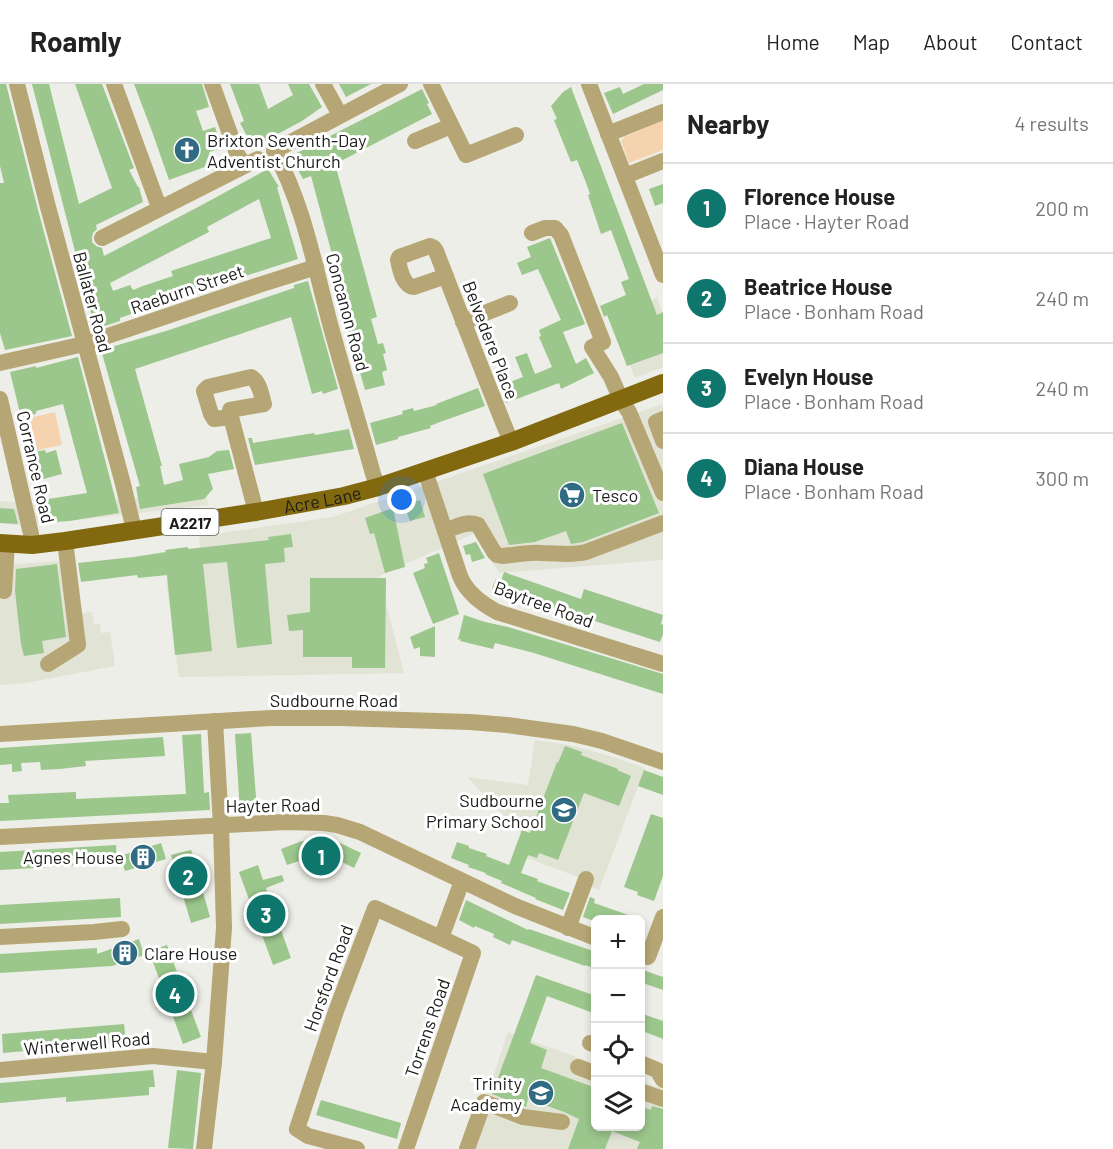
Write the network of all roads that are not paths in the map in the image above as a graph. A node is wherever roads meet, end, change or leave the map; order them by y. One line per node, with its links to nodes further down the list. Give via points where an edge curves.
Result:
1 (17, 84): 24 (street, Ballater Road)
2 (114, 84): 16 (street)
3 (212, 84): 16 (street, via 238,156 251,162)
4 (323, 84): 9 (street)
5 (400, 84): 9 (street)
6 (431, 84): 10 (street)
7 (589, 84): 11 (street)
8 (663, 112): 11 (street)
9 (340, 116): 19 (street, Concanon Road, via 273,151 295,196)
10 (451, 126): 12 (street, via 466,155); 13 (street)
11 (608, 134): 15 (street)
12 (516, 135)
13 (415, 141)
14 (663, 161): 15 (street)
15 (625, 176): 20 (street)
16 (160, 208): 18 (street)
17 (532, 233): 28 (street, via 555,228 561,235 603,342 592,347)
18 (102, 238)
19 (316, 267): 24 (street, Raeburn Street); 34 (street, Concanon Road)
20 (663, 275)
21 (446, 276): 21 (street, Belvedere Place, via 433,247 399,257 410,287); 23 (street, Belvedere Place)
22 (510, 303): 23 (street)
23 (463, 322): 32 (street, Belvedere Place)
24 (84, 344): 25 (street, Raeburn Street); 38 (street, Ballater Road)
25 (0, 363)
26 (663, 383): 28 (main road, Acre Lane / A2217)
27 (0, 399): 42 (street, Corrance Road)
28 (621, 400): 32 (main road, Acre Lane / A2217); 35 (street)
29 (231, 417): 36 (street)
30 (663, 419): 31 (street, via 656,422)
31 (663, 441)
32 (511, 442): 33 (main road, Acre Lane / A2217)
33 (425, 471): 34 (main road, Acre Lane / A2217); 39 (street, Baytree Road)
34 (378, 487): 36 (main road, Acre Lane / A2217)
35 (663, 493)
36 (256, 512): 38 (main road, Acre Lane / A2217)
37 (663, 523): 39 (street, via 573,555 537,552 502,556 494,552 478,525)
38 (134, 530): 40 (main road, Acre Lane / A2217)
39 (445, 531): 45 (street, Baytree Road, via 464,585 485,606)
40 (65, 541): 42 (main road, Acre Lane / A2217); 44 (street, via 78,645)
41 (3, 543): 42 (main road, Acre Lane / A2217); 43 (street)
42 (32, 545)
43 (3, 591)
44 (48, 664)
45 (663, 664)
46 (215, 721): 47 (street, Sudbourne Road); 48 (street, Sudbourne Road, via 340,718 507,725 602,741); 49 (street)
47 (0, 734)
48 (663, 762)
49 (221, 826): 50 (street, Hayter Road); 52 (street, Hayter Road, via 309,822 337,825 370,836); 60 (street, via 224,928)
50 (0, 837)
51 (586, 879): 54 (street)
52 (462, 881): 54 (street, Hayter Road); 58 (street)
53 (663, 917): 59 (street)
54 (568, 928): 56 (street, Hayter Road)
55 (122, 929): 57 (street)
56 (591, 936)
57 (0, 937)
58 (441, 938): 69 (street, Horsford Road, via 375,908 297,1129); 72 (street, Torrens Road, via 473,953)
59 (650, 958)
60 (214, 1062): 63 (street, Winterwell Road, via 153,1056); 70 (street)
61 (645, 1065): 65 (street, via 657,1070)
62 (578, 1067): 64 (street)
63 (0, 1070)
64 (591, 1072)
65 (663, 1080)
66 (645, 1093): 67 (street)
67 (663, 1099)
68 (562, 1122): 73 (street, via 523,1117 484,1102)
69 (307, 1143): 71 (street, Horsford Road)
70 (204, 1149)
71 (357, 1149)
72 (406, 1149)
73 (467, 1149)

